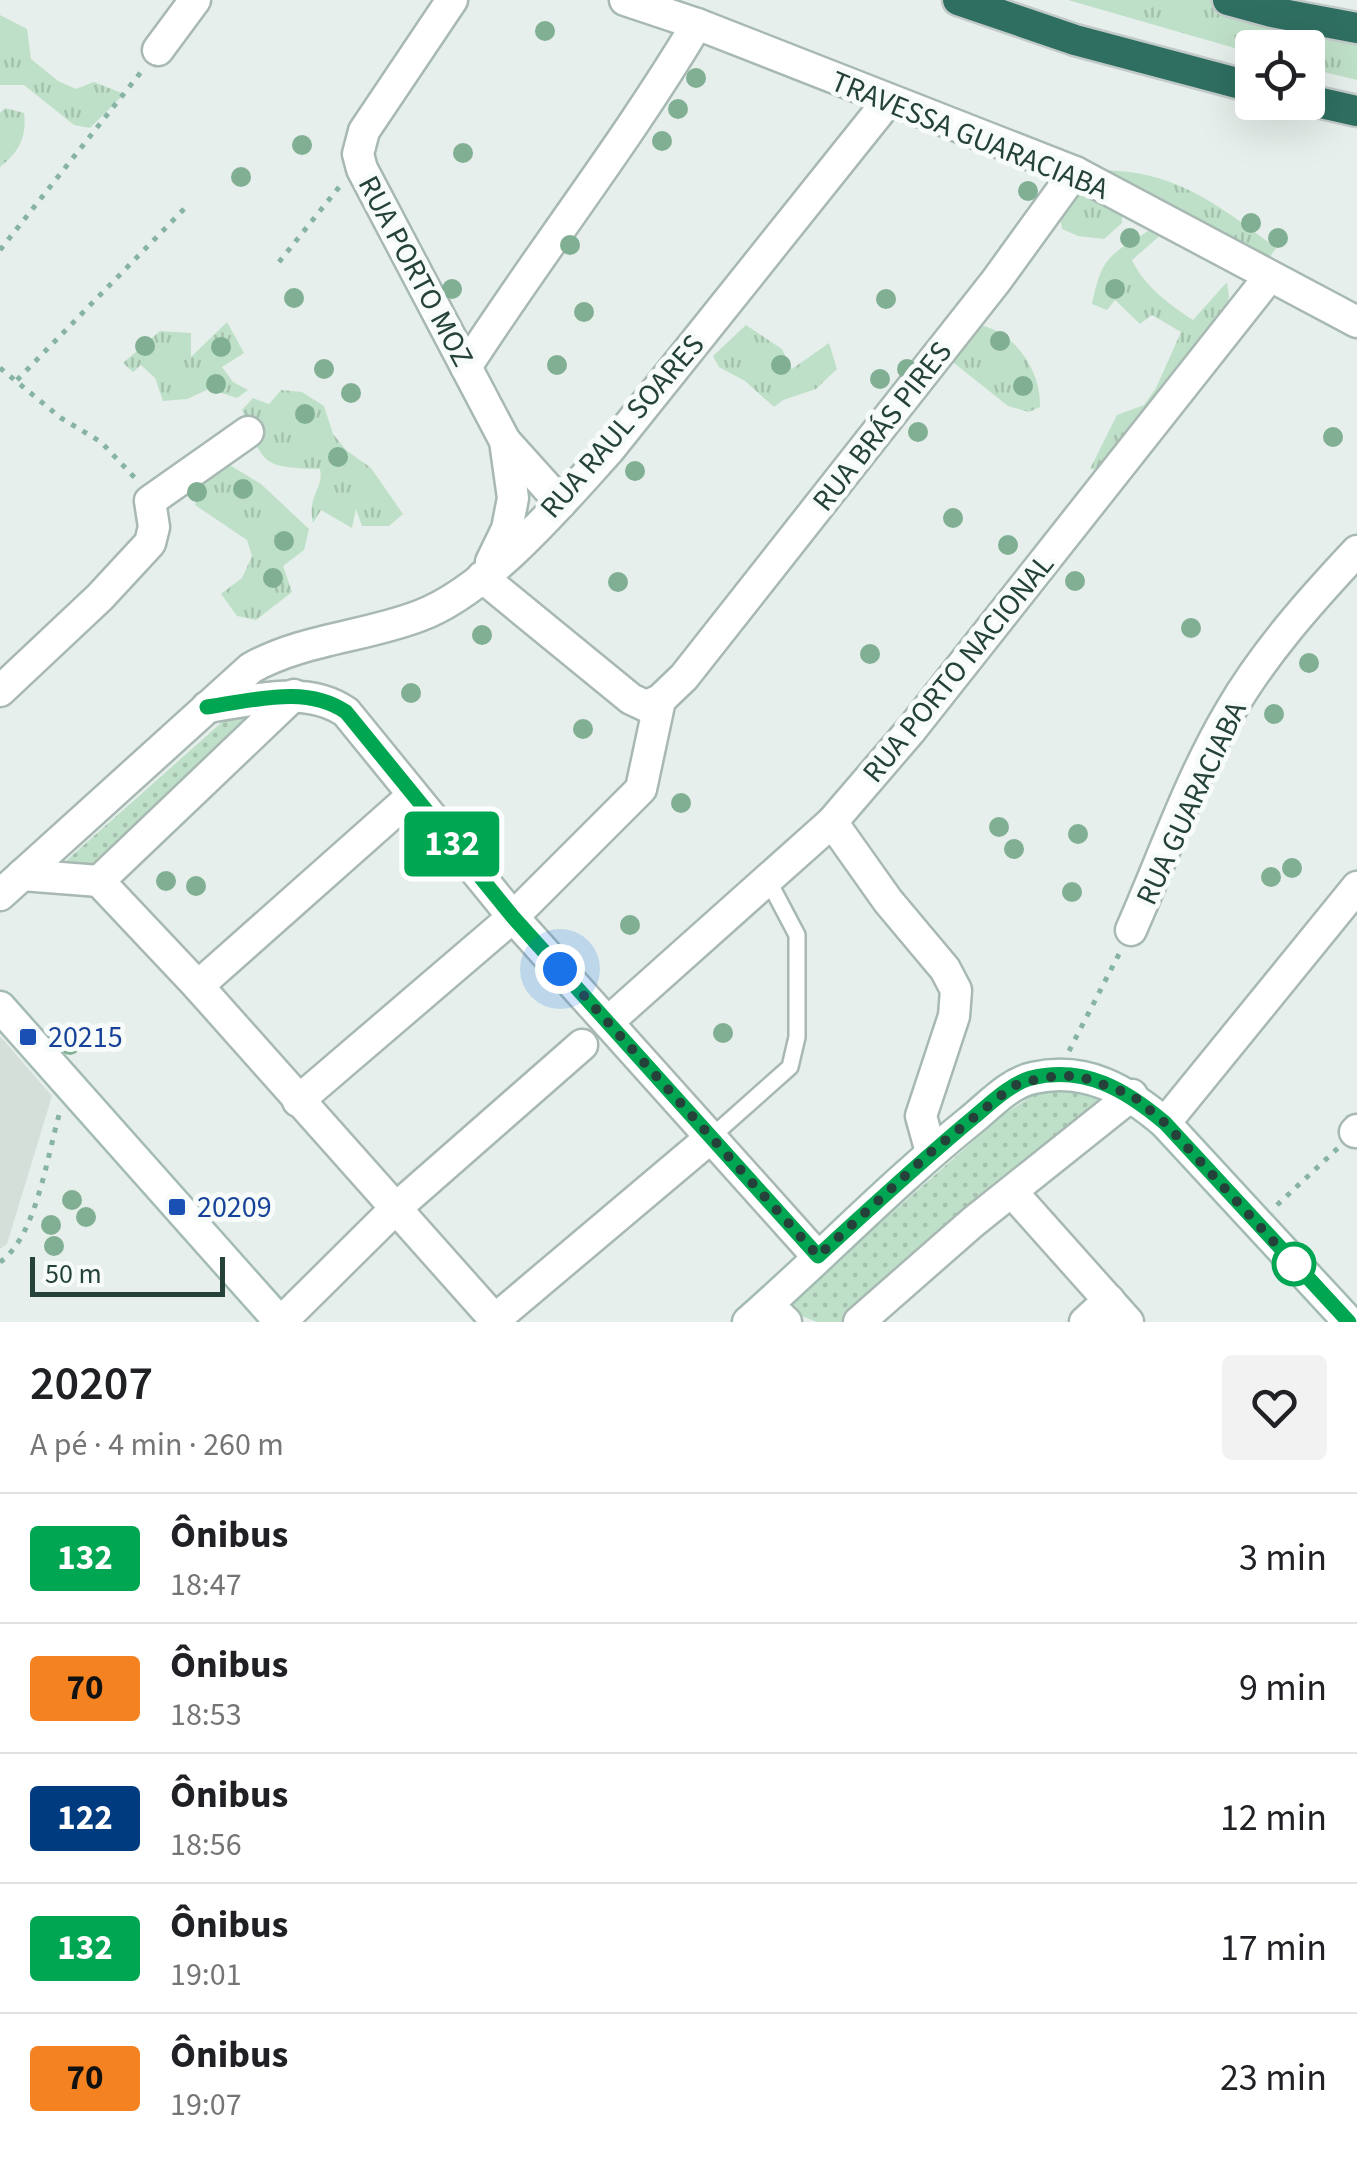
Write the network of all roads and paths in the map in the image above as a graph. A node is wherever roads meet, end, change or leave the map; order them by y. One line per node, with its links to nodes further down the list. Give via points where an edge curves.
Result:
1 (196, 0): 8 (street)
2 (452, 0): 13 (street, RUA PORTO MOZ, via 364,131)
3 (625, 0): 6 (street, TRAVESSA GUARACIABA)
4 (958, 0): 9 (highway)
5 (1228, 0): 7 (highway)
6 (696, 24): 10 (street, TRAVESSA GUARACIABA); 20 (street)
7 (1357, 28)
8 (158, 50): 16 (path)
9 (1235, 82)
10 (888, 101): 14 (street, TRAVESSA GUARACIABA); 26 (street, RUA RAUL SOARES, via 610,450)
11 (1325, 103): 12 (highway)
12 (1357, 110)
13 (359, 162): 17 (path); 20 (street, RUA PORTO MOZ)
14 (1074, 172): 18 (street, TRAVESSA GUARACIABA); 31 (street, RUA BRÁS PIRES, via 996,282 684,677)
15 (186, 208): 22 (path)
16 (0, 250)
17 (280, 262)
18 (1269, 277): 19 (street, TRAVESSA GUARACIABA); 34 (street, RUA PORTO NACIONAL)
19 (1357, 322)
20 (466, 367): 24 (street, RUA PORTO MOZ)
21 (0, 368): 22 (path)
22 (17, 380): 25 (path, via 60,418 102,442)
23 (248, 432): 25 (street)
24 (505, 442): 26 (street, RUA PORTO MOZ); 28 (street, RUA PORTO MOZ, via 510,516)
25 (150, 502): 29 (street, via 150,543)
26 (560, 503): 28 (street, RUA RAUL SOARES)
27 (1357, 551): 40 (street, RUA GUARACIABA, via 1311,600 1230,710)
28 (482, 578): 31 (street, via 636,702); 32 (street, RUA RAUL SOARES, via 422,615 266,660)
29 (0, 691)
30 (294, 695): 32 (street); 33 (street, via 346,712); 36 (street)
31 (656, 703): 39 (street, via 641,789)
32 (207, 707): 37 (street, RUA RAUL SOARES)
33 (412, 796): 39 (street); 41 (street)
34 (832, 822): 35 (street, RUA PORTO NACIONAL); 52 (street, via 946,968 956,990 954,1016 921,1116)
35 (768, 880): 43 (street, RUA PORTO NACIONAL); 51 (lane, via 797,935 794,1052 790,1067)
36 (100, 881): 37 (street); 41 (street)
37 (11, 885)
38 (1357, 887): 49 (street)
39 (513, 917): 43 (street); 48 (street)
40 (1131, 930): 45 (path, RUA GUARACIABA)
41 (198, 986): 48 (street)
42 (0, 1006): 46 (street)
43 (608, 1022): 51 (street)
44 (582, 1045): 54 (street)
45 (1056, 1076): 47 (street, via 1079,1076); 52 (street, via 1019,1083)
46 (68, 1084): 57 (path, via 26,1230); 61 (street)
47 (1132, 1095): 49 (street); 53 (street)
48 (298, 1101): 54 (street)
49 (1165, 1123): 55 (street)
50 (1356, 1131): 55 (path)
51 (708, 1138): 56 (street); 60 (street)
52 (931, 1152): 56 (street)
53 (1012, 1192): 58 (street); 62 (street)
54 (395, 1209): 60 (street); 61 (street)
55 (1257, 1223): 64 (street)
56 (818, 1256): 59 (street)
57 (0, 1262)
58 (1118, 1311): 63 (street)
59 (767, 1316)
60 (495, 1321)
61 (280, 1322)
62 (859, 1322)
63 (1086, 1322)
64 (1349, 1322)

